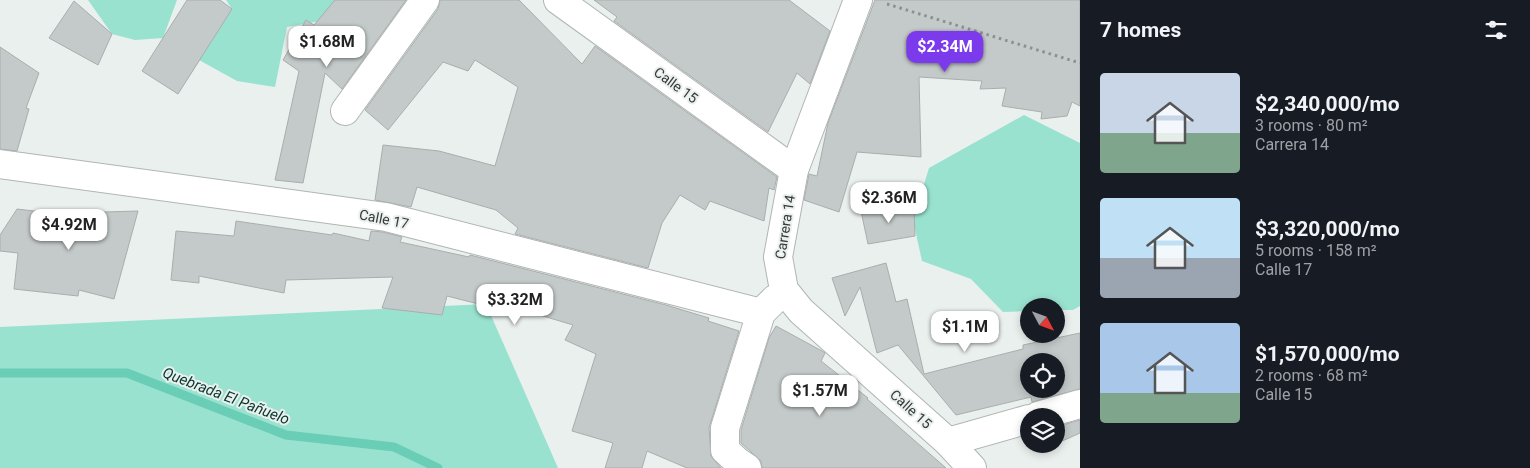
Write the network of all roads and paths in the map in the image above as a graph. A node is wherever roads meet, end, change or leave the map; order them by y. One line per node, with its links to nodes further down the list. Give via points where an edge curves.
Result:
1 (425, 0): 5 (street)
2 (558, 0): 7 (street, Calle 15)
3 (871, 1): 4 (path); 7 (street, Carrera 14)
4 (1080, 63)
5 (345, 111)
6 (0, 164): 9 (street, Calle 17, via 386,217)
7 (794, 170): 8 (street, Carrera 14, via 778,257)
8 (784, 290): 9 (street); 13 (street, Calle 15, via 801,311)
9 (761, 312): 14 (street, via 725,428 725,450)
10 (1080, 404): 11 (street)
11 (1065, 408)
12 (1020, 422): 13 (street)
13 (948, 442): 15 (street, Calle 15)
14 (747, 468)
15 (972, 468)

